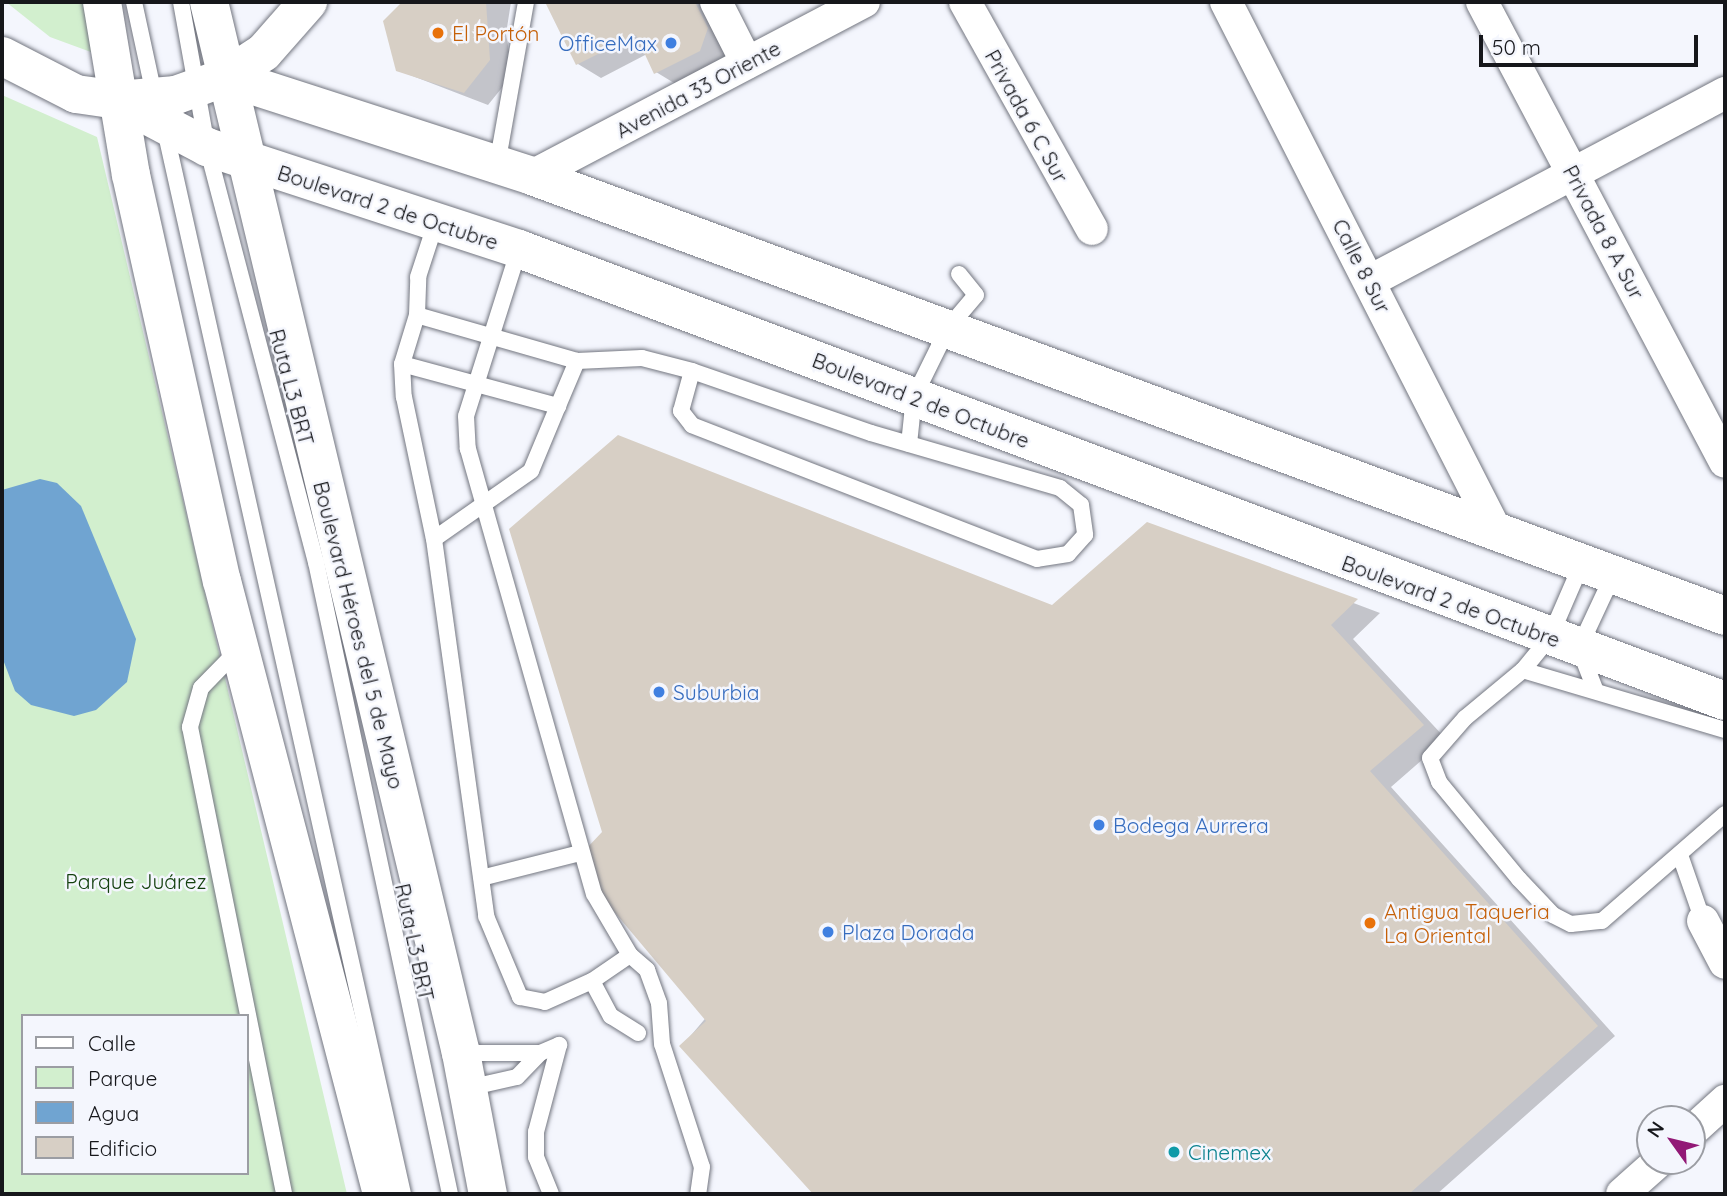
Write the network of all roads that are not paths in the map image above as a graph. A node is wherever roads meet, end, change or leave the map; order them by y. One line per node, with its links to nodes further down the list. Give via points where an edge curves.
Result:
1 (102, 2): 16 (main road)
2 (134, 2): 16 (lane)
3 (181, 2): 14 (lane)
4 (209, 2): 14 (main road, Boulevard Héroes del 5 de Mayo)
5 (307, 2): 14 (main road, via 264,52)
6 (526, 2): 18 (lane)
7 (716, 2): 13 (street)
8 (864, 2): 13 (street, Avenida 33 Oriente)
9 (965, 2): 21 (street, Privada 6 C Sur)
10 (1226, 2): 24 (street, Calle 8 Sur)
11 (1482, 2): 19 (street, Privada 8 A Sur)
12 (2, 56): 16 (main road, via 76,94)
13 (747, 63): 18 (street, Avenida 33 Oriente)
14 (212, 83): 16 (main road); 17 (main road, Boulevard Héroes del 5 de Mayo); 18 (main road)
15 (1725, 93): 19 (street)
16 (146, 110): 17 (main road, Boulevard 2 de Octubre); 42 (main road); 65 (lane)
17 (225, 153): 20 (main road, Boulevard 2 de Octubre); 59 (main road, Boulevard Héroes del 5 de Mayo); 66 (lane, Ruta L3 BRT)
18 (515, 170): 26 (main road)
19 (1573, 174): 24 (street); 35 (street, Privada 8 A Sur)
20 (436, 222): 22 (main road, Boulevard 2 de Octubre); 25 (lane, via 418,277)
21 (1092, 229)
22 (519, 249): 27 (lane); 32 (main road, Boulevard 2 de Octubre)
23 (959, 274): 26 (lane, via 976,295)
24 (1370, 281): 37 (street, Calle 8 Sur)
25 (417, 315): 27 (lane); 29 (lane)
26 (948, 328): 32 (lane); 37 (main road)
27 (494, 336): 28 (lane); 31 (lane)
28 (577, 361): 30 (lane, via 642,358); 33 (lane)
29 (402, 364): 31 (lane); 38 (lane, via 410,435)
30 (691, 371): 34 (lane); 34 (lane, via 681,411 692,425 1037,559 1068,554 1085,535 1081,505 1060,488)
31 (477, 383): 33 (lane); 36 (lane, via 466,416 468,449)
32 (914, 397): 34 (lane); 41 (main road, Boulevard 2 de Octubre)
33 (558, 406): 36 (lane, via 531,471)
34 (909, 444)
35 (1725, 462)
36 (487, 508): 38 (lane); 48 (lane)
37 (1496, 531): 39 (main road)
38 (434, 539): 50 (lane)
39 (1597, 569): 40 (main road); 41 (lane); 41 (lane)
40 (1725, 616)
41 (1565, 642): 43 (lane); 44 (lane); 45 (main road, Boulevard 2 de Octubre)
42 (240, 648): 55 (lane, via 201,688 190,727); 64 (main road)
43 (1524, 670): 44 (lane); 49 (lane, via 1465,718 1430,758 1439,782 1499,855 1553,915 1583,926 1602,921)
44 (1595, 688): 46 (lane)
45 (1725, 701)
46 (1725, 730)
47 (1725, 814): 49 (lane)
48 (580, 853): 50 (lane); 52 (lane, via 594,894)
49 (1681, 855): 51 (lane)
50 (485, 877): 54 (lane, via 486,916 520,997 545,1002)
51 (1703, 921): 53 (street)
52 (630, 955): 54 (lane); 69 (lane, via 647,970 659,1003 662,1044 702,1167)
53 (1725, 963)
54 (592, 981): 57 (lane, via 611,1016)
55 (248, 1014)
56 (248, 1015): 63 (lane)
57 (638, 1033)
58 (540, 1053): 59 (lane); 59 (lane, via 517,1077); 68 (lane, via 559,1045 536,1132 543,1177)
59 (464, 1071): 67 (main road, Boulevard Héroes del 5 de Mayo)
60 (1725, 1101): 61 (street)
61 (1706, 1118)
62 (1643, 1175): 70 (street)
63 (284, 1194)
64 (382, 1194)
65 (403, 1194)
66 (450, 1194)
67 (488, 1194)
68 (551, 1194)
69 (698, 1194)
70 (1622, 1194)

